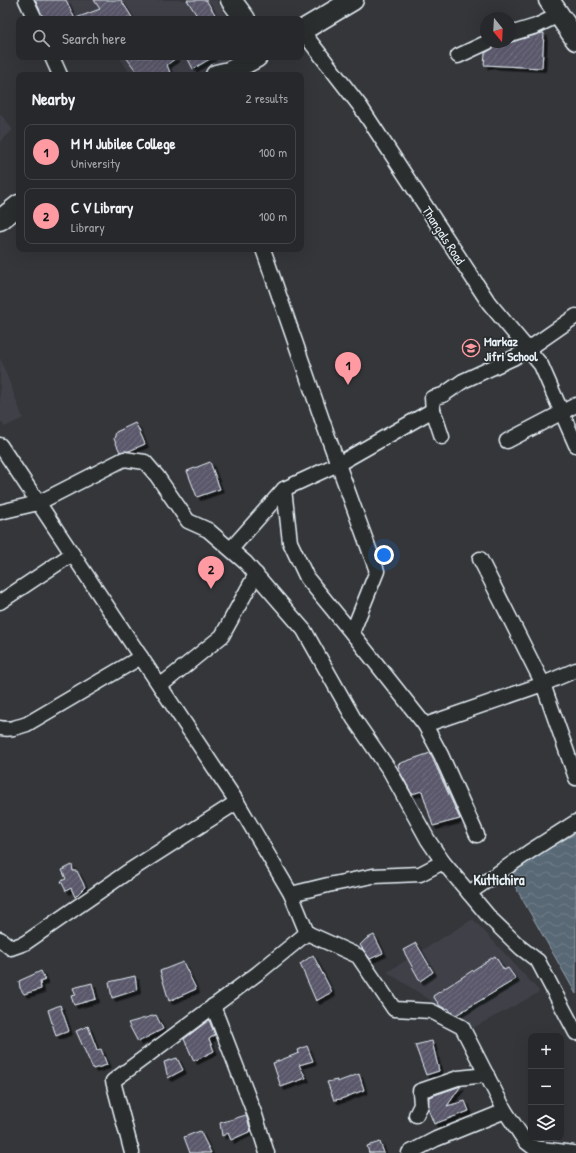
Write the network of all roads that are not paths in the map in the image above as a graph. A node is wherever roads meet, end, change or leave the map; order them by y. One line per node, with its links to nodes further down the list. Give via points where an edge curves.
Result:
1 (26, 0): 5 (street)
2 (231, 0): 6 (main road)
3 (353, 0): 7 (main road)
4 (554, 8): 8 (street, via 536,26); 10 (main road)
5 (34, 16)
6 (243, 16)
7 (304, 29)
8 (516, 32)
9 (304, 35): 21 (street, Thangals Road, via 360,106 488,303)
10 (576, 40)
11 (480, 46): 12 (street)
12 (458, 56)
13 (53, 60): 15 (street)
14 (251, 60): 16 (main road)
15 (59, 72)
16 (229, 72)
17 (16, 207): 18 (main road)
18 (0, 220)
19 (264, 252): 29 (street)
20 (576, 316): 21 (street)
21 (528, 350): 23 (street, via 463,381 443,395 432,398); 24 (street, Thangals Road, via 541,365)
22 (576, 405): 24 (street)
23 (433, 410): 25 (street); 29 (street)
24 (562, 412): 26 (street); 28 (street, Thangals Road)
25 (442, 437)
26 (507, 441)
27 (0, 445): 31 (street)
28 (576, 446)
29 (338, 464): 30 (street); 38 (street, via 377,571)
30 (284, 490): 33 (street); 38 (street, via 290,542 307,578)
31 (38, 503): 32 (street); 33 (street, via 124,459 145,462 188,521 208,530); 34 (street)
32 (0, 512)
33 (231, 549): 36 (street)
34 (72, 554): 37 (street); 39 (street)
35 (480, 559): 41 (street)
36 (256, 574): 42 (street, via 222,636); 49 (street, via 304,630 354,719 390,771)
37 (0, 602)
38 (352, 633): 43 (street)
39 (141, 657): 42 (street); 44 (street, via 27,724 16,728)
40 (576, 670): 41 (street)
41 (543, 684): 43 (street); 45 (street)
42 (160, 686): 46 (street)
43 (425, 725): 48 (street, via 441,754)
44 (0, 728)
45 (576, 778)
46 (237, 802): 51 (street); 53 (street, via 126,873 25,943 10,948)
47 (576, 822): 50 (street)
48 (477, 835)
49 (443, 862): 50 (street); 51 (street, via 420,874 372,876)
50 (469, 893): 55 (street, via 490,918 538,961)
51 (291, 894): 52 (street)
52 (307, 933): 54 (street); 56 (street, via 358,956 394,1008 432,1011 462,1027)
53 (0, 939)
54 (213, 1006): 60 (street, via 113,1082); 61 (street)
55 (576, 1033)
56 (487, 1075): 57 (street); 58 (street, via 458,1078 420,1091 420,1105)
57 (505, 1111): 59 (street); 62 (street, via 436,1139)
58 (416, 1115)
59 (524, 1147): 63 (street)
60 (132, 1153)
61 (267, 1153)
62 (409, 1153)
63 (573, 1153)

